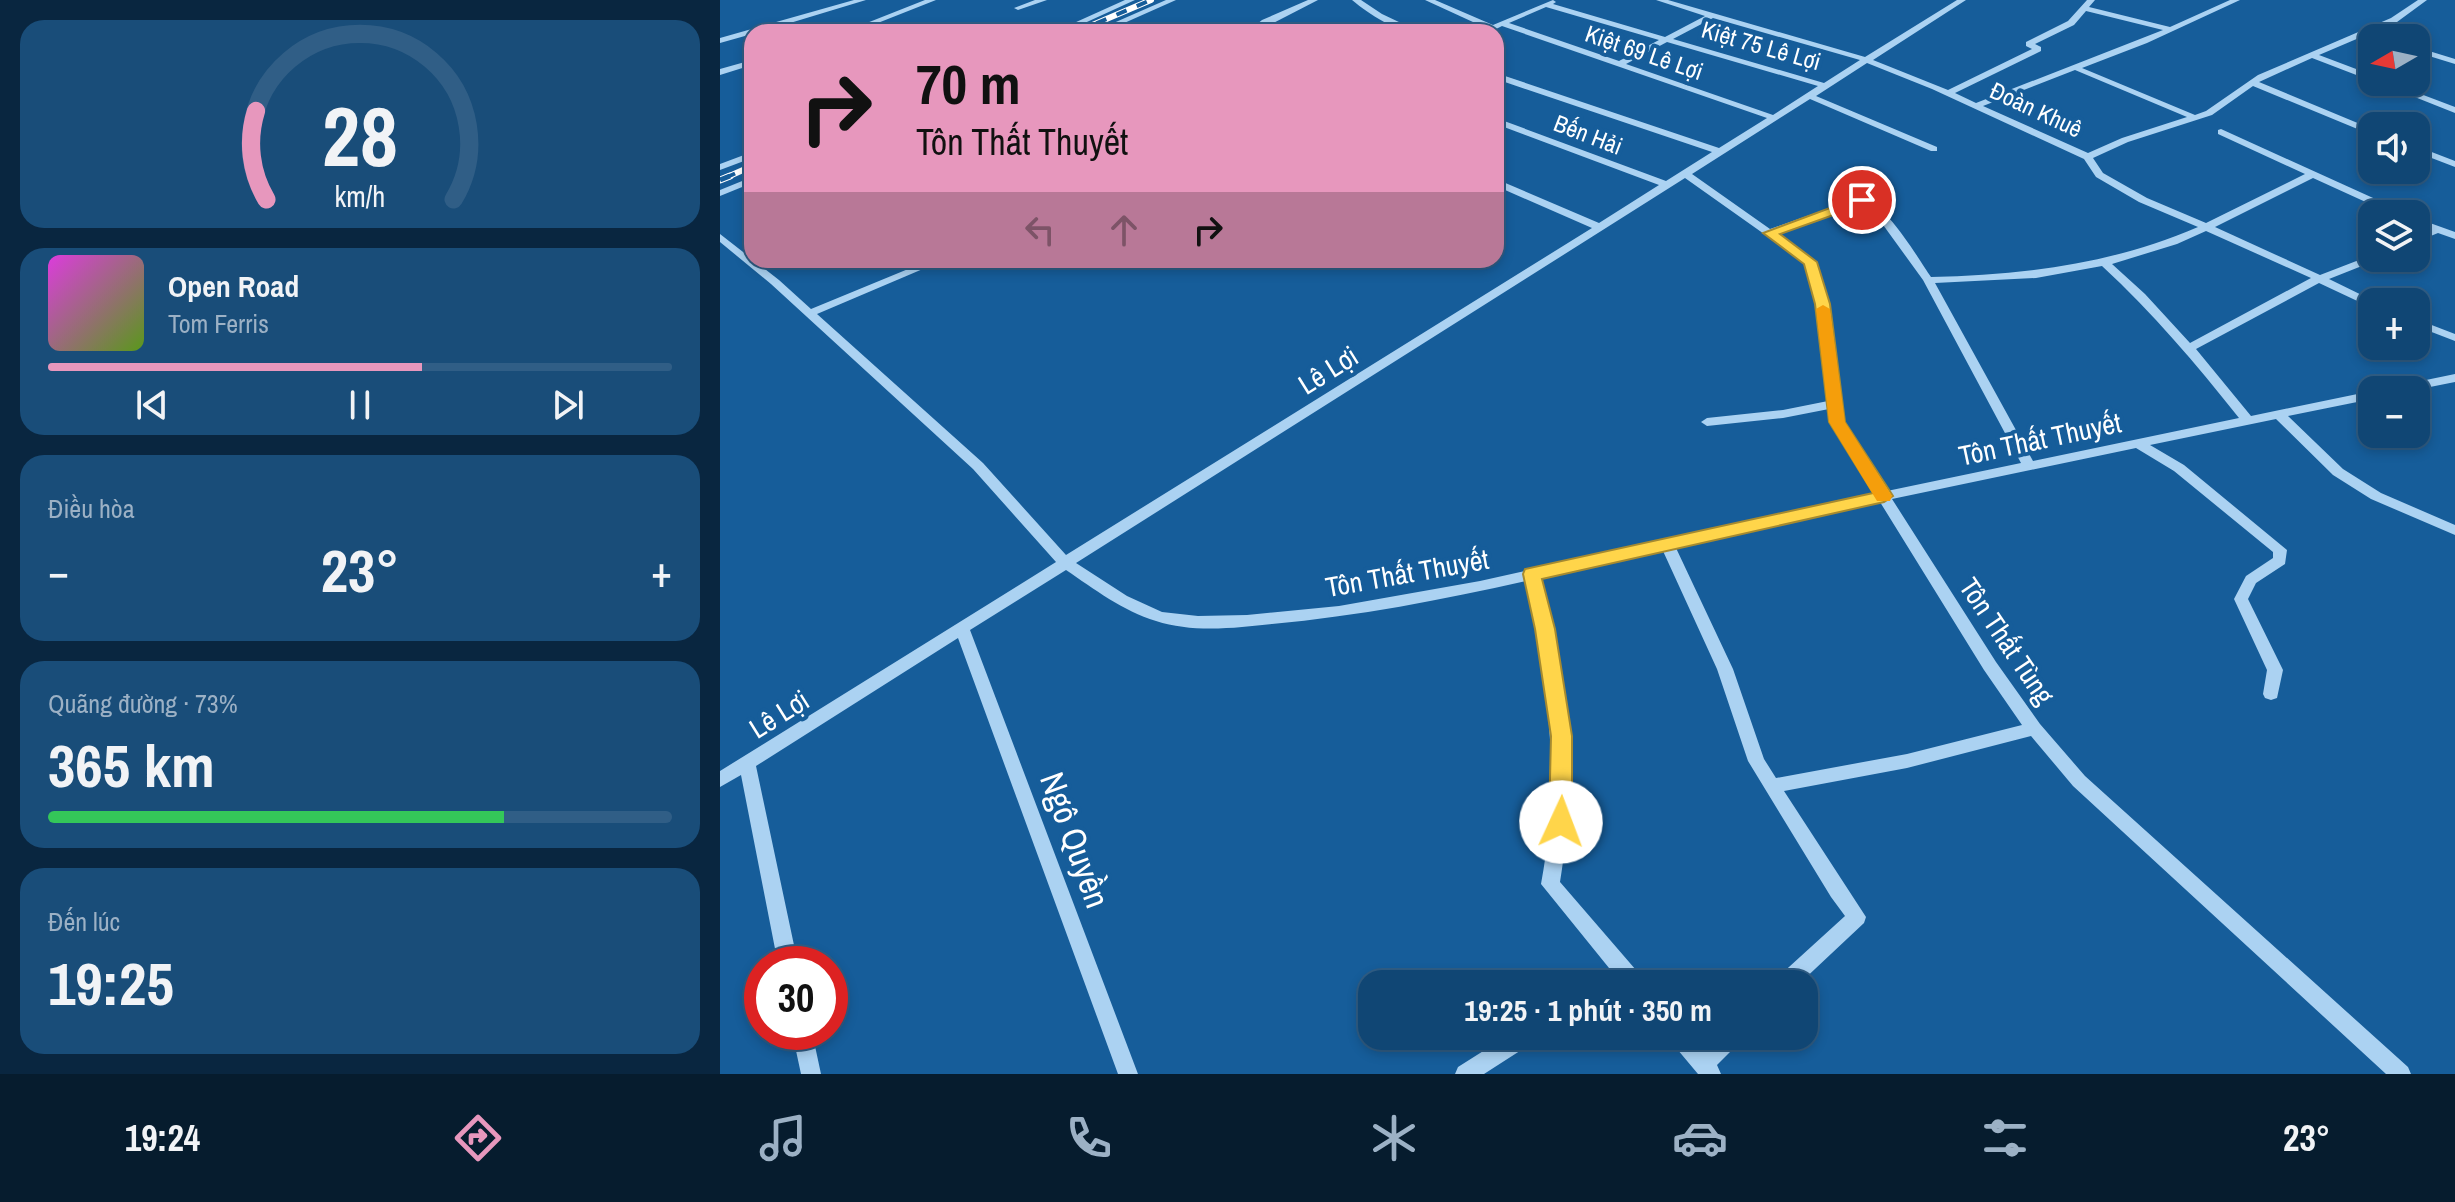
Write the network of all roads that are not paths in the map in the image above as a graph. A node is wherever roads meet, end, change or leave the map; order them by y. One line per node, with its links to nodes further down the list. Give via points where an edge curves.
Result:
1 (862, 0): 19 (street)
2 (932, 0): 20 (street)
3 (1043, 0): 17 (street)
4 (1110, 0): 14 (street)
5 (1172, 0): 22 (street)
6 (1314, 0): 23 (street)
7 (1356, 0): 24 (street)
8 (1429, 0): 25 (street)
9 (1557, 0): 16 (street)
10 (1660, 0): 18 (street, Đoàn Khuê)
11 (1962, 0): 36 (street, Lê Lợi)
12 (2236, 0): 29 (street)
13 (2423, 0): 28 (street)
14 (1127, 2): 21 (street)
15 (2088, 4): 29 (street); 46 (street, via 2071,23 2029,44 2038,49)
16 (1547, 5): 26 (street); 32 (street, Kiệt 75 Lê Lợi)
17 (1018, 8)
18 (1712, 15): 32 (street); 36 (street, Đoàn Khuê)
19 (779, 24)
20 (869, 24)
21 (1076, 24)
22 (1116, 24)
23 (1263, 24)
24 (1398, 24)
25 (1484, 24)
26 (1503, 24)
27 (1504, 24): 39 (street, Kiệt 69 Lê Lợi)
28 (2384, 24)
29 (2170, 29): 40 (street)
30 (744, 34): 33 (street)
31 (2358, 35): 35 (street)
32 (1667, 39): 39 (street); 45 (street, Kiệt 75 Lê Lợi)
33 (720, 41)
34 (2430, 54): 37 (street)
35 (2312, 55): 42 (street); 44 (street)
36 (1867, 60): 45 (street, Lê Lợi); 46 (street, Đoàn Khuê)
37 (2455, 62)
38 (744, 64): 41 (street)
39 (1618, 65): 51 (street, Kiệt 69 Lê Lợi)
40 (2076, 68): 49 (street); 52 (street)
41 (720, 72)
42 (2358, 73)
43 (1504, 78): 57 (street)
44 (2253, 83): 52 (street, via 2225,105); 54 (street)
45 (1826, 86): 47 (street, Lê Lợi)
46 (1948, 93): 49 (street, Đoàn Khuê)
47 (1809, 96): 51 (street, Lê Lợi); 56 (street)
48 (2418, 96): 50 (street)
49 (1975, 106): 59 (street, Đoàn Khuê)
50 (2455, 110)
51 (1774, 118): 57 (street, Lê Lợi)
52 (2196, 118): 59 (street)
53 (1504, 124): 66 (street, Bến Hải)
54 (2358, 126)
55 (2221, 132): 64 (street)
56 (1934, 149)
57 (1720, 152): 63 (street, Lê Lợi)
58 (2430, 154): 61 (street)
59 (2088, 157): 71 (street, Đoàn Khuê, via 2099,175)
60 (744, 158): 62 (street)
61 (2455, 164)
62 (720, 167)
63 (1685, 174): 66 (street, Lê Lợi); 74 (street, Tôn Thất Tùng)
64 (2311, 175): 69 (street); 71 (street)
65 (744, 183): 68 (street)
66 (1667, 185): 72 (street, Lê Lợi)
67 (1504, 186): 72 (street)
68 (720, 193)
69 (2368, 200)
70 (2430, 226): 73 (street)
71 (2206, 227): 79 (street); 83 (street, Đoàn Khuê)
72 (1601, 228): 102 (street, Lê Lợi)
73 (2439, 229): 75 (street); 76 (street)
74 (1770, 233): 84 (street, via 1862,200 1877,209); 93 (street, Tôn Thất Tùng, via 1810,262 1822,304)
75 (2430, 233)
76 (2455, 236)
77 (720, 237): 78 (street, Tôn Thất Thuyết)
78 (744, 257)
79 (2106, 264): 84 (street, via 2003,280); 89 (street)
80 (2358, 264): 83 (street)
81 (757, 268): 86 (street, Tôn Thất Thuyết)
82 (920, 268): 86 (street)
83 (2318, 279): 85 (street, Đoàn Khuê); 89 (street)
84 (1928, 280): 98 (street)
85 (2358, 298)
86 (810, 313): 102 (street, Tôn Thất Thuyết, via 978,466)
87 (2430, 328): 88 (street)
88 (2455, 338)
89 (2188, 349): 95 (street)
90 (2455, 378): 91 (street)
91 (2430, 383)
92 (2358, 398): 94 (street, Tôn Thất Thuyết)
93 (1834, 404): 96 (street); 99 (street, Tôn Thất Tùng, via 1837,422)
94 (2278, 414): 95 (street, Tôn Thất Thuyết); 100 (street, via 2338,472 2376,496)
95 (2247, 420): 97 (street, Tôn Thất Thuyết)
96 (1707, 422)
97 (2138, 443): 98 (street, Tôn Thất Thuyết); 105 (street, via 2179,468 2280,550 2280,560 2251,580 2241,599 2275,670)
98 (2029, 465): 99 (street, Tôn Thất Thuyết)
99 (1884, 496): 101 (street, Tôn Thất Thuyết); 106 (street, Tôn Thất Tùng)
100 (2455, 530)
101 (1667, 544): 103 (street, Tôn Thất Thuyết); 109 (street)
102 (1065, 563): 103 (street, Tôn Thất Thuyết, via 1160,617 1198,622 1339,612); 104 (street, Lê Lợi)
103 (1532, 574): 111 (street, via 1561,736 1563,799 1550,884)
104 (962, 628): 107 (street, Lê Lợi); 119 (street, Ngô Quyền)
105 (2271, 694)
106 (2034, 729): 109 (street, via 1907,761); 121 (street, Tôn Thất Tùng, via 2079,781)
107 (747, 763): 108 (street, Lê Lợi); 110 (street)
108 (720, 780)
109 (1771, 786): 112 (street, via 1857,917)
110 (784, 946)
111 (1623, 970)
112 (1800, 970)
113 (806, 1050): 118 (street)
114 (1503, 1050): 120 (street)
115 (1691, 1050): 117 (street)
116 (1721, 1050): 117 (street)
117 (1707, 1069)
118 (811, 1074)
119 (1128, 1074)
120 (1465, 1074)
121 (2401, 1074)

